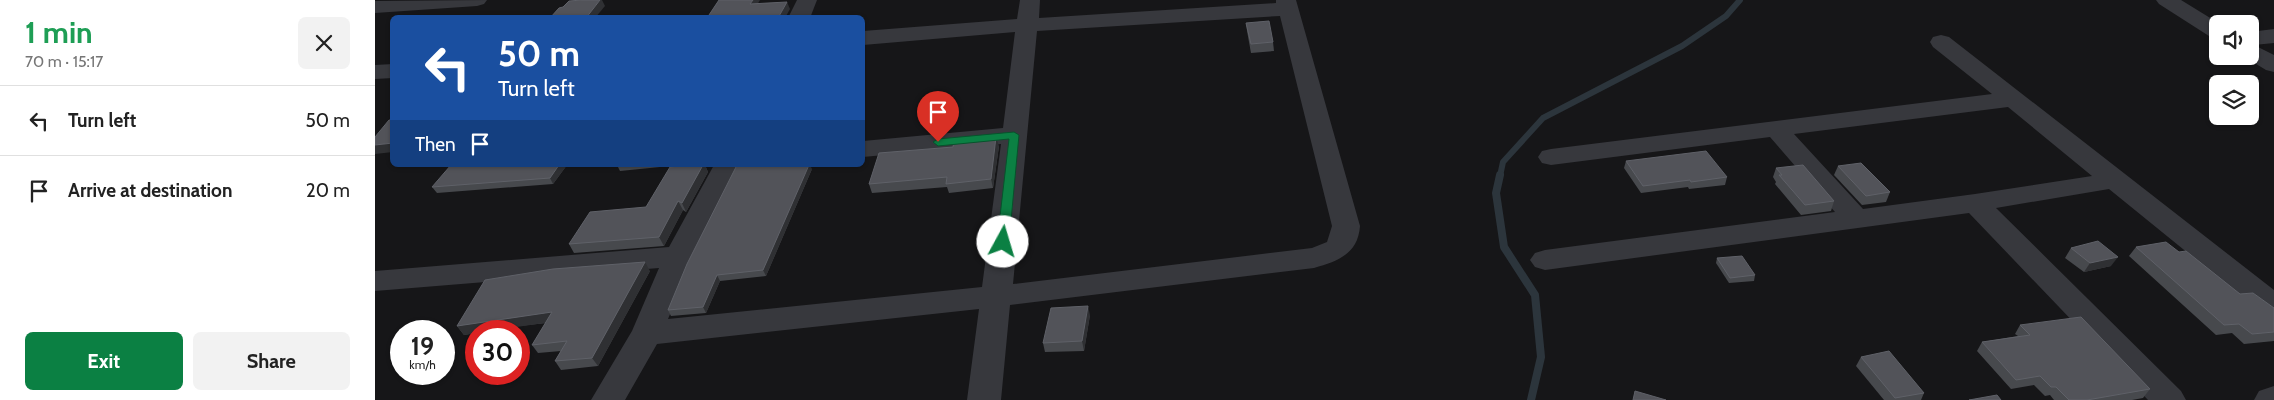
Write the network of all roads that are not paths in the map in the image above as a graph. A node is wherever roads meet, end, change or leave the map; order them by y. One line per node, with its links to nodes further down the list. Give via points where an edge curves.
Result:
1 (477, 0): 5 (street)
2 (807, 0): 7 (street)
3 (2166, 0): 8 (street)
4 (1288, 4): 6 (street); 29 (street, via 1346,226 1346,236 1341,245 1314,258)
5 (375, 7)
6 (1028, 12): 10 (street); 19 (street)
7 (800, 15)
8 (2209, 26)
9 (2274, 36): 11 (street)
10 (865, 38)
11 (2259, 38)
12 (1941, 42): 17 (street)
13 (2259, 56): 14 (street)
14 (2274, 65)
15 (390, 71): 16 (street)
16 (375, 72)
17 (2014, 100): 18 (street); 23 (street)
18 (1776, 129): 21 (street); 25 (street)
19 (1014, 135): 20 (street); 29 (street)
20 (865, 149)
21 (1551, 157)
22 (726, 167): 26 (street)
23 (2116, 180): 24 (street); 30 (street)
24 (1975, 203): 25 (street); 34 (street)
25 (1856, 219): 27 (street)
26 (679, 256): 28 (street); 31 (street)
27 (1545, 260)
28 (375, 281)
29 (998, 296): 31 (street); 33 (street)
30 (2274, 306)
31 (647, 333): 32 (street)
32 (607, 400)
33 (984, 400)
34 (2169, 400)

